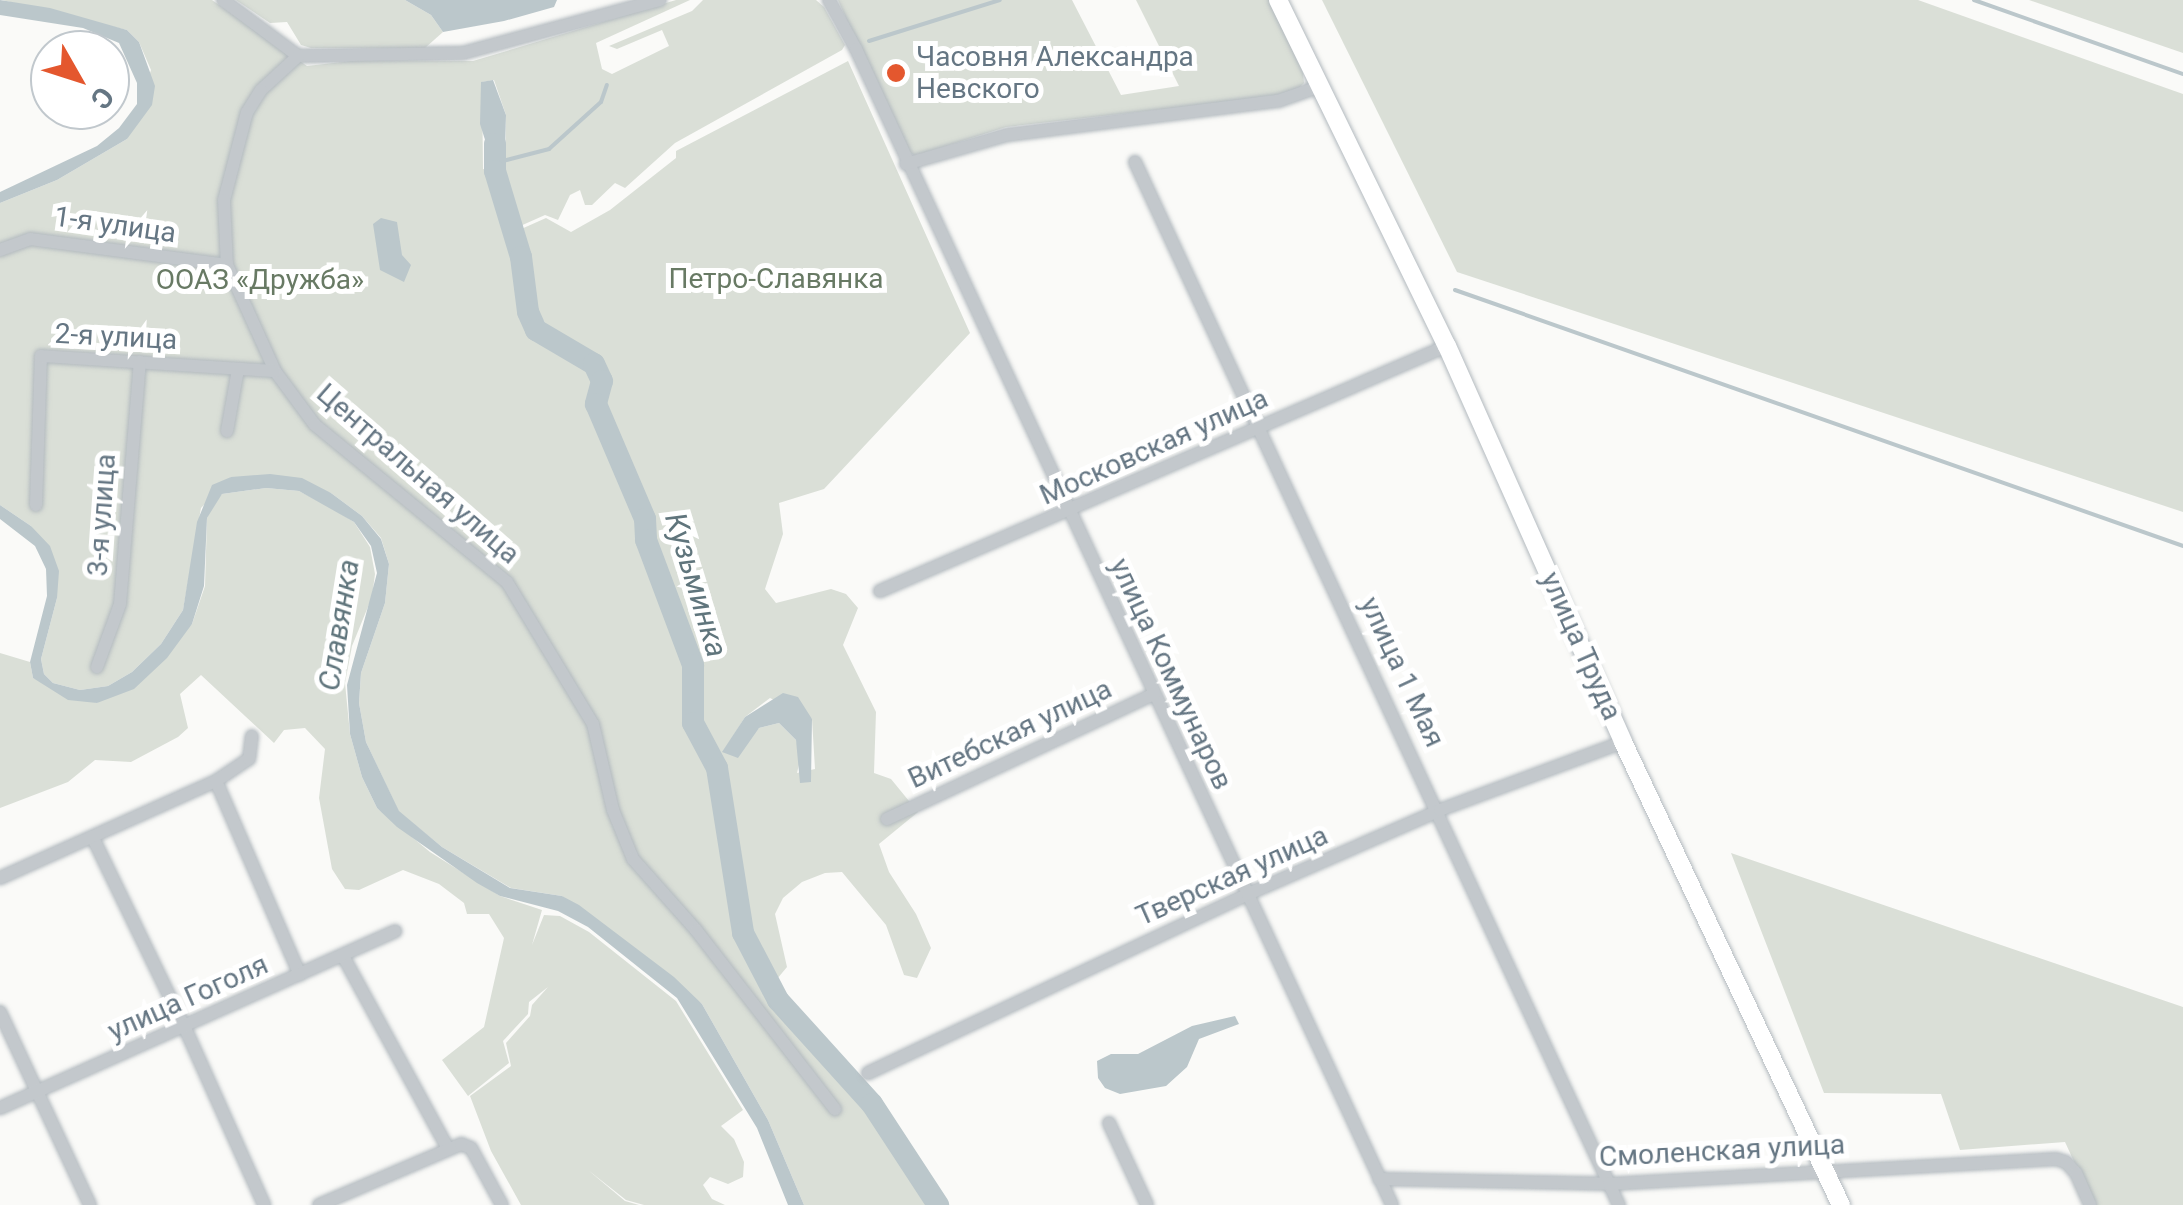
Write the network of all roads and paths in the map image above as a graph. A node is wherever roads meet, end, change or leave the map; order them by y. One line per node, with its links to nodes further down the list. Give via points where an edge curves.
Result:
1 (223, 0): 5 (street)
2 (660, 0): 5 (street, via 463,53)
3 (829, 0): 8 (street, улица Коммунаров)
4 (1278, 0): 6 (street, улица Труда)
5 (298, 56): 10 (street, Центральная улица, via 261,90 234,146 224,200)
6 (1318, 87): 8 (street, via 1278,101 1007,136); 11 (street, улица Труда)
7 (1135, 162): 15 (street, улица 1 Мая)
8 (906, 164): 18 (street, улица Коммунаров)
9 (0, 250): 10 (street, 1-я улица, via 30,239)
10 (227, 265): 14 (street, Центральная улица)
11 (1447, 346): 15 (street, Московская улица); 23 (street, улица Труда)
12 (140, 362): 13 (street, 2-я улица); 17 (street, 2-я улица, via 41,356); 20 (street, 3-я улица, via 120,604)
13 (238, 369): 14 (street, 2-я улица); 16 (street)
14 (275, 371): 38 (street, Центральная улица, via 315,425 508,582 593,724 613,810 633,859)
15 (1260, 428): 18 (street, Московская улица); 25 (street, улица 1 Мая)
16 (228, 431)
17 (36, 505)
18 (1067, 513): 19 (street, Московская улица); 21 (street, улица Коммунаров)
19 (880, 592)
20 (97, 667)
21 (1154, 694): 26 (street, Витебская улица); 29 (street, улица Коммунаров)
22 (252, 736): 24 (street, via 249,759)
23 (1624, 742): 25 (street, Тверская улица); 41 (street, улица Труда)
24 (216, 781): 27 (street); 32 (street)
25 (1440, 810): 29 (street, Тверская улица); 43 (street, улица 1 Мая)
26 (887, 819)
27 (93, 838): 28 (street); 34 (street)
28 (0, 878)
29 (1248, 894): 35 (street, Тверская улица); 42 (street, улица Коммунаров)
30 (395, 931): 31 (street, улица Гоголя)
31 (343, 956): 32 (street, улица Гоголя); 40 (street)
32 (300, 975): 34 (street, улица Гоголя)
33 (0, 1012): 36 (street)
34 (186, 1028): 36 (street, улица Гоголя); 45 (street)
35 (868, 1072)
36 (36, 1091): 37 (street, улица Гоголя); 44 (street)
37 (0, 1108)
38 (835, 1109)
39 (1110, 1123): 48 (street)
40 (447, 1147): 46 (street); 47 (street, via 461,1144 477,1158)
41 (1826, 1171): 43 (street, Смоленская улица); 51 (street, улица Труда); 52 (street, Смоленская улица, via 2066,1162)
42 (1379, 1179): 43 (street, Смоленская улица); 49 (street, улица Коммунаров)
43 (1610, 1184): 50 (street, улица 1 Мая)
44 (90, 1205)
45 (264, 1205)
46 (319, 1205)
47 (502, 1205)
48 (1147, 1205)
49 (1392, 1205)
50 (1620, 1205)
51 (1841, 1205)
52 (2090, 1205)

